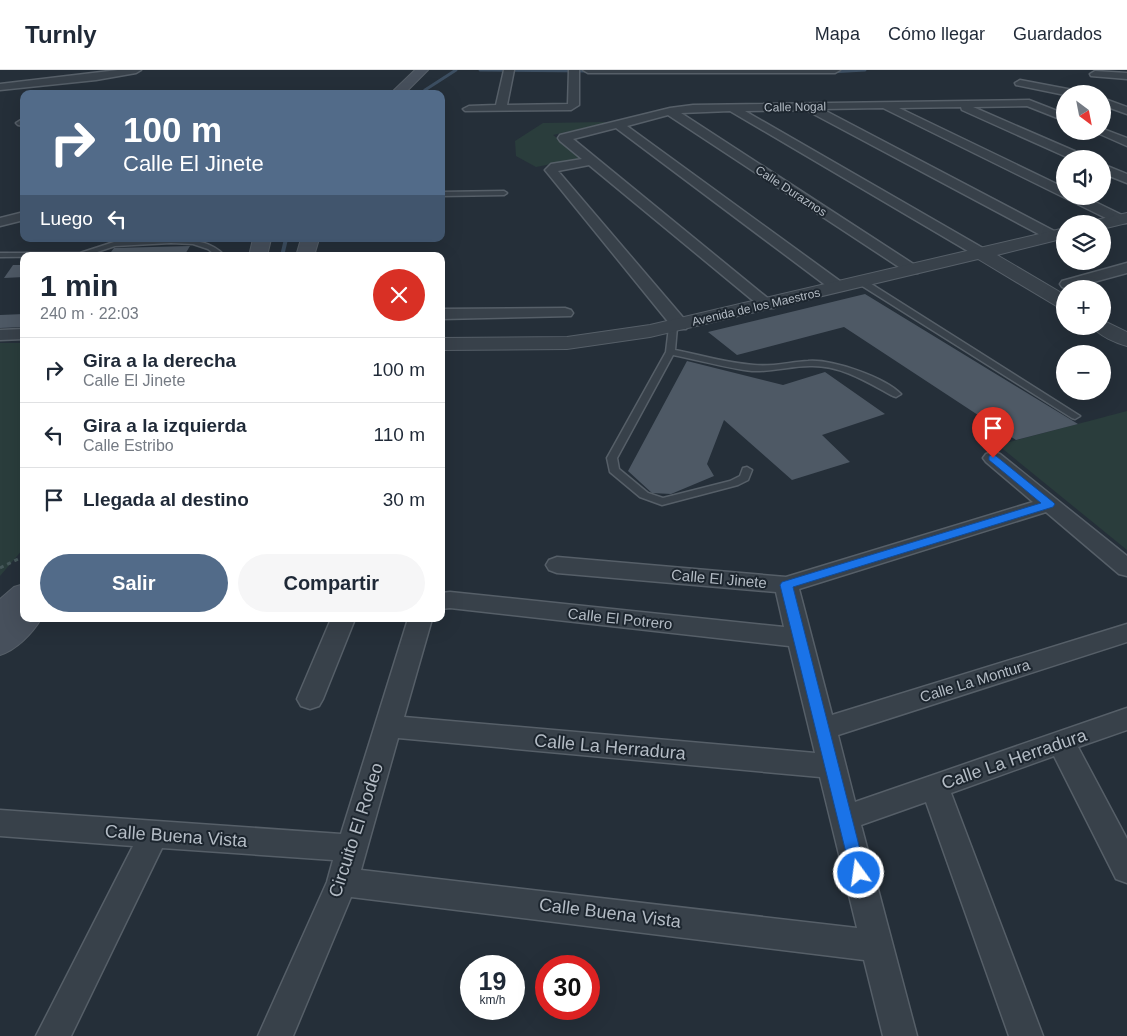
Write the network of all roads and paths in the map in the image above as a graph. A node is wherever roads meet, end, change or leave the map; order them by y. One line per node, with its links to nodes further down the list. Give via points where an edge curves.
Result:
1 (136, 70): 11 (street)
2 (422, 70): 19 (main road)
3 (508, 70): 28 (street)
4 (574, 70): 28 (street, via 574,105 571,107)
5 (588, 70): 6 (street)
6 (644, 70): 7 (street)
7 (713, 70): 8 (street)
8 (778, 70): 9 (street)
9 (834, 70)
10 (1018, 70): 16 (street)
11 (122, 71): 13 (street)
12 (1095, 74): 14 (street)
13 (97, 75): 15 (street); 18 (street)
14 (1127, 76)
15 (43, 77): 17 (street)
16 (1020, 83): 20 (street); 22 (street)
17 (4, 86)
18 (75, 90)
19 (400, 90)
20 (1056, 90)
21 (958, 104): 22 (street, Calle Nogal); 23 (street, Calle Nogal); 35 (street)
22 (1029, 104): 31 (street)
23 (886, 105): 25 (street, Calle Nogal); 39 (street)
24 (1111, 105): 30 (street)
25 (807, 106): 26 (street, Calle Nogal); 47 (street)
26 (732, 108): 29 (street, Calle Nogal); 53 (street)
27 (469, 109): 28 (street)
28 (501, 109)
29 (670, 111): 32 (street, Calle Nogal); 57 (street, Calle Duraznos)
30 (1127, 111)
31 (1056, 114)
32 (617, 124): 36 (street, Calle Nogal, via 564,138); 60 (street)
33 (1111, 136): 34 (street)
34 (1127, 142)
35 (1062, 150)
36 (591, 161): 62 (street); 65 (street, via 551,170)
37 (1111, 172): 38 (street)
38 (1127, 179)
39 (1056, 189)
40 (504, 193): 41 (lane)
41 (445, 194)
42 (1092, 205): 44 (street)
43 (20, 217): 45 (street)
44 (1124, 219): 46 (street)
45 (0, 222)
46 (1111, 222)
47 (1056, 233)
48 (1056, 236): 53 (street, Avenida de los Maestros)
49 (152, 242): 51 (lane, via 114,244)
50 (193, 242): 52 (lane)
51 (90, 252)
52 (216, 252)
53 (983, 254): 57 (street, Avenida de los Maestros); 61 (street)
54 (0, 255): 55 (lane)
55 (20, 255)
56 (1127, 268): 58 (street)
57 (913, 270): 59 (street, Avenida de los Maestros)
58 (1099, 280)
59 (862, 282): 60 (street, Avenida de los Maestros); 71 (lane)
60 (838, 288): 62 (street, Avenida de los Maestros)
61 (1056, 289)
62 (768, 305): 65 (street, Avenida de los Maestros)
63 (565, 313): 64 (street)
64 (445, 314)
65 (677, 326): 68 (street, Avenida de los Maestros, via 568,343); 69 (lane)
66 (20, 334): 67 (street)
67 (0, 335)
68 (445, 344)
69 (670, 352): 70 (lane, via 752,368 811,362 831,365 855,372); 73 (lane, via 612,458 614,470 644,495 662,502 734,483 744,478)
70 (896, 394)
71 (1075, 416)
72 (993, 458): 74 (street)
73 (747, 470)
74 (1049, 504): 78 (street); 79 (street, Calle El Jinete)
75 (20, 558): 77 (path)
76 (557, 565): 79 (street, Calle El Jinete)
77 (0, 568)
78 (1127, 568)
79 (786, 585): 87 (street)
80 (20, 598): 82 (main road)
81 (445, 601): 87 (street, Calle El Potrero)
82 (0, 616)
83 (23, 622): 88 (main road)
84 (342, 622): 89 (street)
85 (419, 622): 91 (street, Circuito El Rodeo)
86 (1127, 633): 92 (street, Calle La Montura)
87 (800, 638): 92 (street)
88 (0, 644)
89 (310, 699)
90 (1127, 719): 93 (street, Calle La Herradura)
91 (389, 726): 94 (street, Calle La Herradura); 99 (street, Circuito El Rodeo)
92 (823, 729): 94 (street)
93 (1061, 742): 95 (street, Calle La Herradura); 100 (street)
94 (832, 766): 96 (street)
95 (935, 786): 96 (street, Calle La Herradura); 106 (street)
96 (845, 818): 102 (street)
97 (0, 823): 98 (street, Calle Buena Vista)
98 (154, 834): 99 (street, Calle Buena Vista); 103 (street)
99 (351, 848): 101 (street, Circuito El Rodeo)
100 (1127, 869)
101 (342, 882): 102 (street, Calle Buena Vista); 104 (street, Circuito El Rodeo)
102 (877, 946): 105 (street)
103 (53, 1036)
104 (275, 1036)
105 (900, 1036)
106 (1026, 1036)

